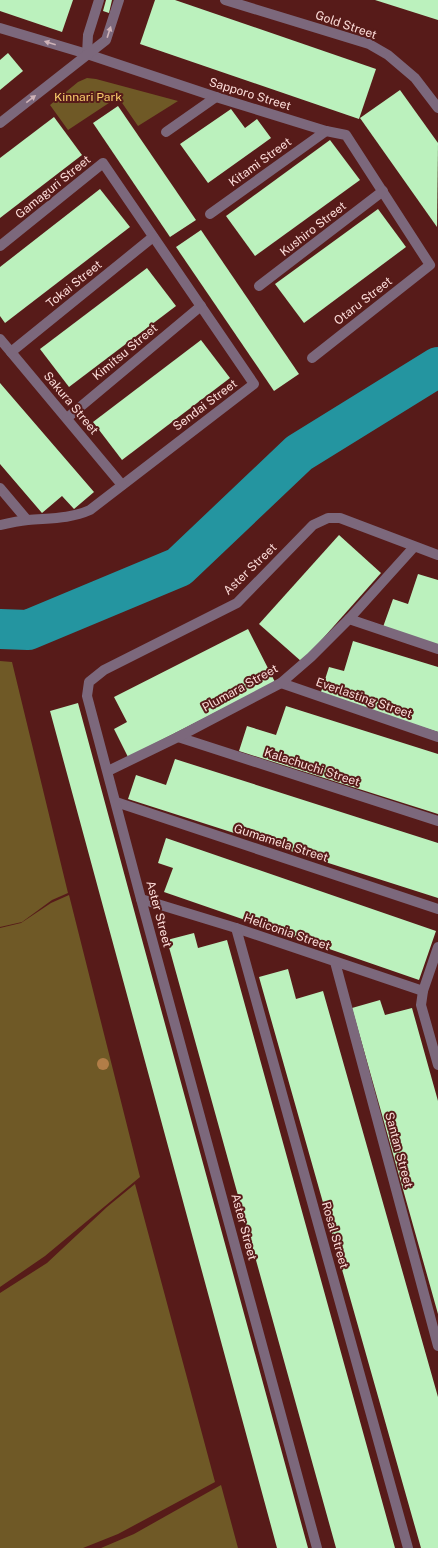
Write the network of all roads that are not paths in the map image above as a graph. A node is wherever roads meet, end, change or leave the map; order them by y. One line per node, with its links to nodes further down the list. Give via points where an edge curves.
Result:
1 (99, 0): 5 (street, via 88,35)
2 (119, 0): 5 (street, one-way to 2, via 106,40)
3 (225, 0): 7 (street, Gold Street, via 368,44 401,65 415,78)
4 (0, 28): 5 (street, Sapporo Street, one-way to 4)
5 (87, 54): 6 (street, Sapporo Street); 8 (street, one-way to 5)
6 (216, 97): 9 (street, Sapporo Street); 10 (street)
7 (438, 108)
8 (0, 123)
9 (326, 131): 12 (street, Sapporo Street, via 346,135); 13 (street, Kitami Street)
10 (166, 132)
11 (103, 163): 14 (street, Sendai Street); 15 (street, Gamaguri Street)
12 (383, 191): 16 (street, Sapporo Street); 17 (street, Kushiro Street)
13 (210, 214)
14 (153, 237): 18 (street, Sendai Street); 20 (street, Tokai Street)
15 (0, 246)
16 (430, 265): 21 (street, Otaru Street)
17 (259, 286)
18 (201, 306): 22 (street, Kimitsu Street); 23 (street, Sendai Street, via 254,384)
19 (0, 339): 20 (street, Sakura Street)
20 (11, 352): 22 (street, Sakura Street)
21 (312, 358)
22 (67, 418): 23 (street, Sakura Street)
23 (122, 485): 25 (street, Sendai Street, via 90,510 79,515)
24 (0, 488): 25 (street)
25 (27, 520): 26 (street, Sendai Street)
26 (0, 525)
27 (414, 547): 28 (street, Aster Street); 29 (street, Plumara Street); 34 (street, Aster Street, via 340,518 328,518 313,525 236,603 104,670 89,682 88,696)
28 (438, 555)
29 (349, 619): 30 (street); 31 (street, Plumara Street, via 311,658)
30 (438, 649)
31 (281, 683): 32 (street, Plumara Street); 33 (street, Everlasting Street)
32 (178, 737): 34 (street, Plumara Street); 36 (street, Kalachuchi Street)
33 (438, 737)
34 (108, 771): 35 (street, Aster Street)
35 (116, 802): 37 (street, Aster Street); 38 (street, Gumamela Street)
36 (438, 821)
37 (141, 899): 39 (street, Heliconia Street); 45 (street, Aster Street)
38 (438, 909)
39 (236, 928): 41 (street, Heliconia Street); 46 (street, Rosal Street)
40 (438, 947): 42 (street)
41 (335, 962): 42 (street, Heliconia Street); 44 (street, Santan Street)
42 (423, 991): 43 (street, via 421,1005)
43 (438, 1065)
44 (438, 1346)
45 (317, 1548)
46 (408, 1548)

